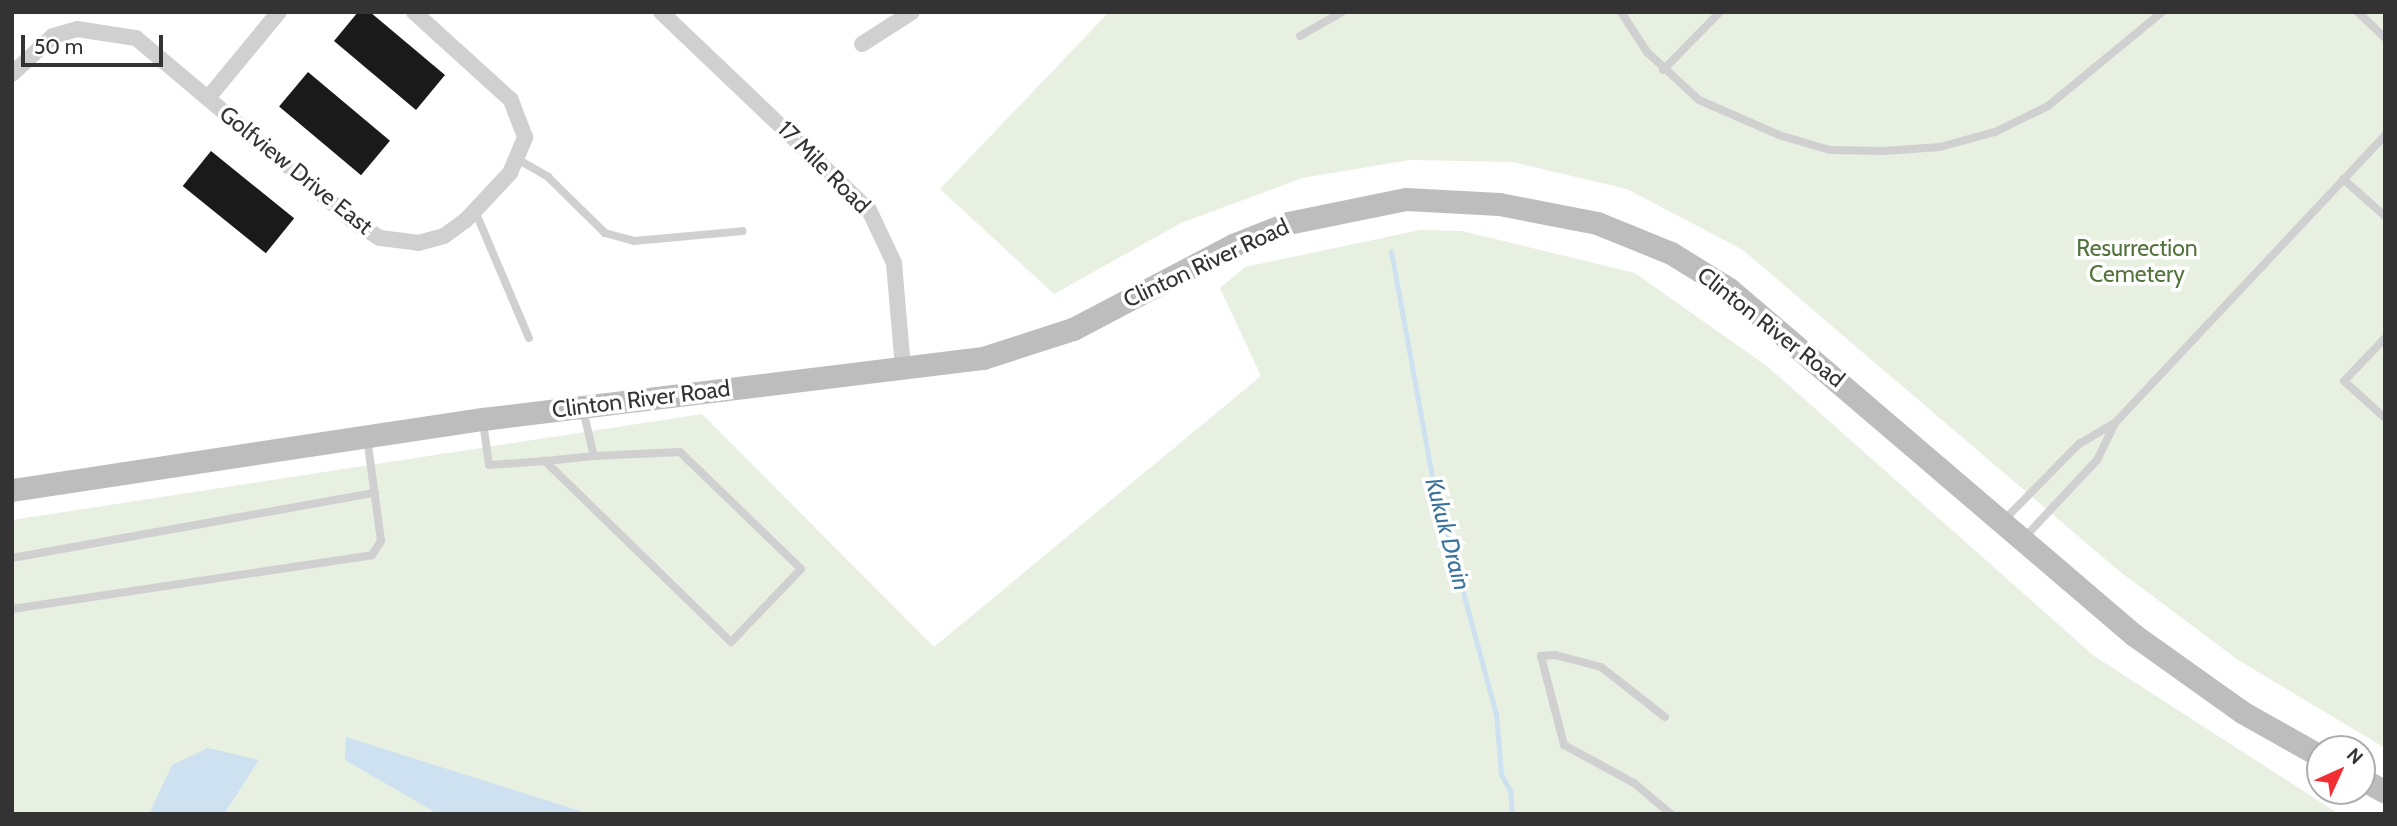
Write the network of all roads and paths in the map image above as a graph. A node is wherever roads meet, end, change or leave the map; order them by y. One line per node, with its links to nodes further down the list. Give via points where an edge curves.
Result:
1 (279, 12): 15 (street)
2 (414, 12): 17 (street, via 510,100 524,130)
3 (661, 12): 24 (street, 17 Mile Road, via 869,210 894,263)
4 (912, 12): 12 (street)
5 (1342, 12): 10 (lane)
6 (1620, 12): 13 (lane)
7 (1720, 12): 13 (lane)
8 (2162, 12): 13 (lane, via 2048,106 1995,132 1940,147 1829,150 1727,114)
9 (2358, 12): 11 (lane)
10 (1300, 36)
11 (2385, 38)
12 (862, 44)
13 (1663, 70)
14 (12, 74): 15 (street, Golfview Drive East, via 52,36 97,28 136,38)
15 (208, 98): 19 (street, Golfview Drive East, via 352,220 380,238 405,244 432,241)
16 (2385, 135): 18 (lane)
17 (519, 160): 19 (street, Golfview Drive East); 21 (lane, via 548,177 605,233 634,241)
18 (2343, 179): 20 (lane); 28 (lane)
19 (475, 211): 22 (lane)
20 (2385, 216)
21 (743, 231)
22 (529, 338)
23 (2385, 338): 26 (lane, via 2344,381)
24 (903, 367): 25 (street, Clinton River Road); 34 (street, Clinton River Road, via 1026,347 1073,329 1233,245 1326,211 1406,199 1499,204 1597,223 1701,271 1786,333)
25 (582, 407): 27 (street, Clinton River Road); 30 (lane)
26 (2384, 417)
27 (483, 419): 29 (street, Clinton River Road); 31 (lane, via 489,465)
28 (2115, 423): 34 (lane, via 2079,444); 35 (lane, via 2097,460)
29 (367, 438): 32 (street, Clinton River Road); 33 (lane)
30 (594, 456): 31 (lane); 31 (lane, via 680,452 801,569 731,642)
31 (545, 461)
32 (12, 489)
33 (374, 493): 36 (lane); 37 (lane, via 381,541 372,555)
34 (2004, 520): 35 (street, Clinton River Road)
35 (2024, 538): 39 (street, Clinton River Road, via 2173,665)
36 (12, 558)
37 (12, 609)
38 (1665, 718): 40 (lane, via 1601,667 1555,654 1541,656 1564,745 1634,783)
39 (2306, 747)
40 (1671, 814)

